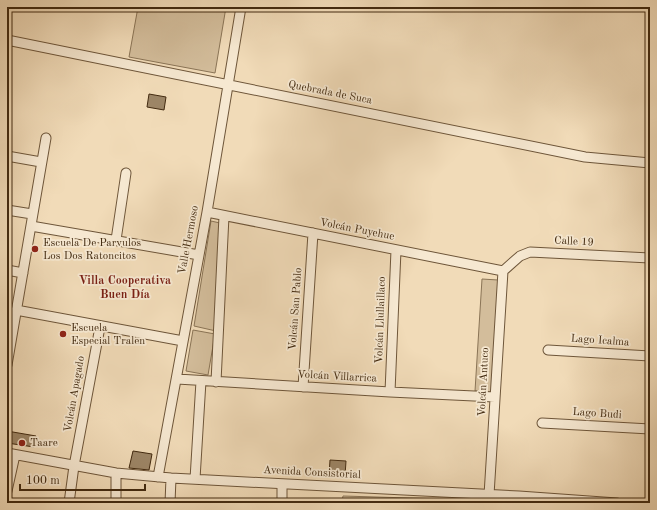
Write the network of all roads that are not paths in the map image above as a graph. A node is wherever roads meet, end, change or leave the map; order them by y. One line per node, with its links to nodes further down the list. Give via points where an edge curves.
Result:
1 (241, 7): 3 (street, Valle Hermoso)
2 (7, 40): 3 (street, Quebrada de Suca)
3 (228, 85): 7 (street, Quebrada de Suca, via 585,157); 10 (street, Valle Hermoso)
4 (46, 138): 6 (street)
5 (7, 156): 6 (street)
6 (41, 162): 11 (street)
7 (650, 163)
8 (126, 173): 15 (street)
9 (7, 210): 11 (street)
10 (207, 212): 12 (street, Volcán Puyehue); 17 (street, Valle Hermoso)
11 (32, 214): 13 (street)
12 (224, 216): 14 (street, Volcán Puyehue); 31 (street)
13 (31, 226): 15 (street); 21 (street)
14 (313, 234): 16 (street, Volcán Puyehue); 32 (street, Volcán San Pablo)
15 (116, 240): 17 (street)
16 (396, 250): 20 (street, Volcán Puyehue); 33 (street, Volcán Llullaillaco)
17 (199, 255): 25 (street, Valle Hermoso)
18 (650, 258): 20 (street, Calle 19, via 530,252 520,256)
19 (7, 270): 21 (street)
20 (503, 271): 34 (street, Volcán Antuco)
21 (23, 272): 22 (street)
22 (16, 310): 23 (street); 24 (street)
23 (100, 327): 25 (street); 38 (street, Volcán Apagado)
24 (10, 328): 28 (street)
25 (183, 341): 29 (street, Valle Hermoso)
26 (548, 350): 27 (street, Lago Icalma)
27 (650, 356)
28 (7, 365)
29 (177, 379): 30 (street, Volcán Villarrica); 40 (street, Valle Hermoso)
30 (200, 381): 31 (street, Volcán Villarrica); 42 (street)
31 (216, 382): 32 (street, Volcán Villarrica)
32 (303, 387): 33 (street, Volcán Villarrica)
33 (390, 392): 34 (street, Volcán Villarrica)
34 (495, 397): 45 (street, Volcán Antuco)
35 (542, 422): 36 (street, Lago Budi)
36 (650, 429)
37 (11, 454): 38 (street, Avenida Consistorial); 44 (street)
38 (74, 466): 39 (street, Avenida Consistorial); 47 (street, Volcán Apagado)
39 (116, 473): 40 (street, Avenida Consistorial); 48 (street)
40 (158, 477): 41 (street, Avenida Consistorial)
41 (171, 478): 42 (street, Avenida Consistorial); 49 (street)
42 (195, 479): 43 (street, Avenida Consistorial)
43 (282, 484): 45 (street, Avenida Consistorial); 50 (street)
44 (7, 491)
45 (489, 495): 46 (street, Avenida Consistorial)
46 (519, 500): 51 (street, Avenida Consistorial)
47 (69, 503)
48 (116, 503)
49 (170, 503)
50 (282, 503)
51 (617, 503)

